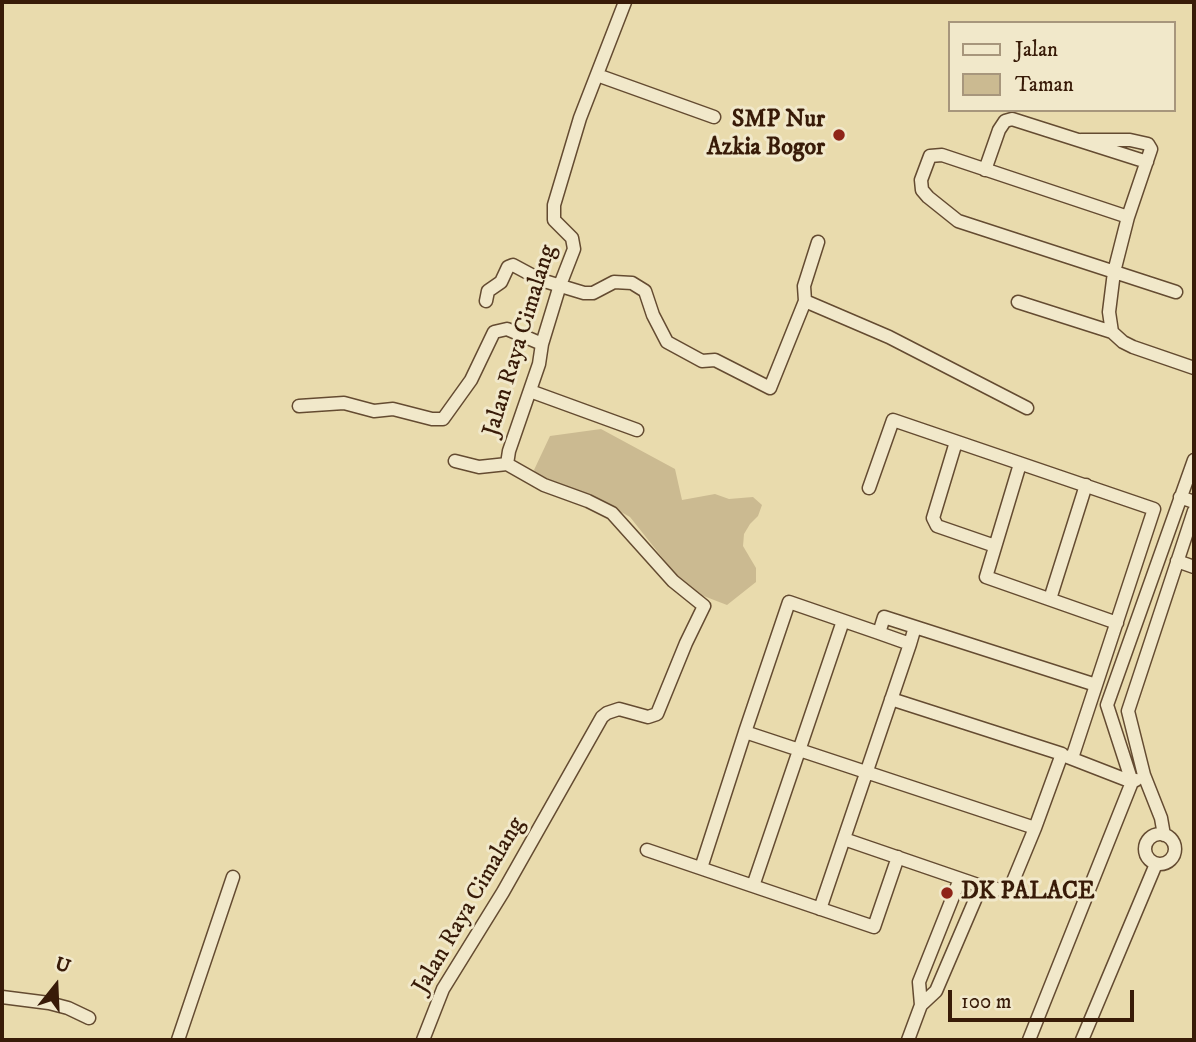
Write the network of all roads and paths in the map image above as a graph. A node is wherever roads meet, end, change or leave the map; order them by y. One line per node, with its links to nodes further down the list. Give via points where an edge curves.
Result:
1 (625, 2): 2 (street, Jalan Raya Cimalang)
2 (597, 75): 3 (street); 8 (street, Jalan Raya Cimalang, via 554,205 554,220 575,244)
3 (713, 117)
4 (985, 170): 5 (street); 5 (street, via 999,130 1009,119 1081,140 1147,162); 7 (street, via 935,155 928,160 920,186 958,220)
5 (1128, 217): 7 (street)
6 (818, 242): 11 (street, via 804,286)
7 (1114, 272): 9 (street); 13 (street, via 1109,312)
8 (560, 285): 10 (street, via 513,265 488,291); 11 (street, via 589,294 614,282 642,288 667,342 702,361 715,359 769,388); 14 (street, Jalan Raya Cimalang)
9 (1176, 292)
10 (486, 301)
11 (806, 301): 18 (street, via 889,337)
12 (1018, 302): 13 (street)
13 (1112, 332): 15 (street, via 1133,347)
14 (542, 344): 16 (street, Jalan Raya Cimalang); 17 (street, via 507,329 494,332 471,380 443,419 344,403)
15 (1194, 368)
16 (530, 391): 19 (street); 23 (street, Jalan Raya Cimalang)
17 (299, 406)
18 (1027, 408)
19 (637, 430)
20 (956, 442): 24 (street); 26 (street, via 893,420); 30 (street, via 933,519 937,526)
21 (1194, 460): 27 (street)
22 (455, 461): 23 (street, via 480,467)
23 (507, 464): 63 (street, Jalan Raya Cimalang, via 612,513 673,581 704,606 657,714 648,718 619,709 602,717 443,989)
24 (1020, 464): 25 (street); 30 (street)
25 (1086, 485): 33 (street); 35 (street, via 1154,509)
26 (869, 488)
27 (1180, 497): 28 (street); 46 (street, via 1107,705)
28 (1194, 502)
29 (1194, 511): 31 (street)
30 (995, 546): 33 (street, via 986,577)
31 (1177, 561): 32 (street); 45 (street, via 1128,711)
32 (1194, 567)
33 (1050, 599): 35 (street)
34 (843, 621): 37 (street); 41 (street, via 789,602); 42 (street)
35 (1116, 623): 39 (street)
36 (915, 627): 37 (street, via 884,617); 38 (street); 39 (street)
37 (879, 633): 38 (street)
38 (910, 644): 40 (street)
39 (1096, 685): 43 (street)
40 (891, 699): 43 (street); 44 (street)
41 (745, 732): 42 (street); 53 (street)
42 (799, 750): 44 (street); 56 (street)
43 (1067, 756): 46 (street); 47 (street)
44 (866, 773): 47 (street); 49 (street)
45 (1144, 775): 46 (street); 48 (street)
46 (1132, 782): 65 (street)
47 (1035, 828): 57 (street, via 1007,891)
48 (1164, 835): 52 (street, via 1173,841 1175,851 1170,860); 52 (street, via 1154,835 1146,842 1147,857)
49 (844, 839): 51 (street); 58 (street)
50 (647, 850): 53 (street)
51 (898, 857): 55 (street); 58 (street, via 874,927)
52 (1156, 864): 66 (street)
53 (701, 868): 56 (street)
54 (233, 877): 62 (street)
55 (960, 879): 57 (street); 60 (street, via 919,982)
56 (753, 886): 58 (street)
57 (981, 886): 60 (street, via 936,991)
58 (820, 909)
59 (2, 997): 61 (street, via 49,1003)
60 (921, 1005): 64 (street)
61 (89, 1018)
62 (178, 1040)
63 (423, 1040)
64 (908, 1040)
65 (1029, 1040)
66 (1082, 1040)

